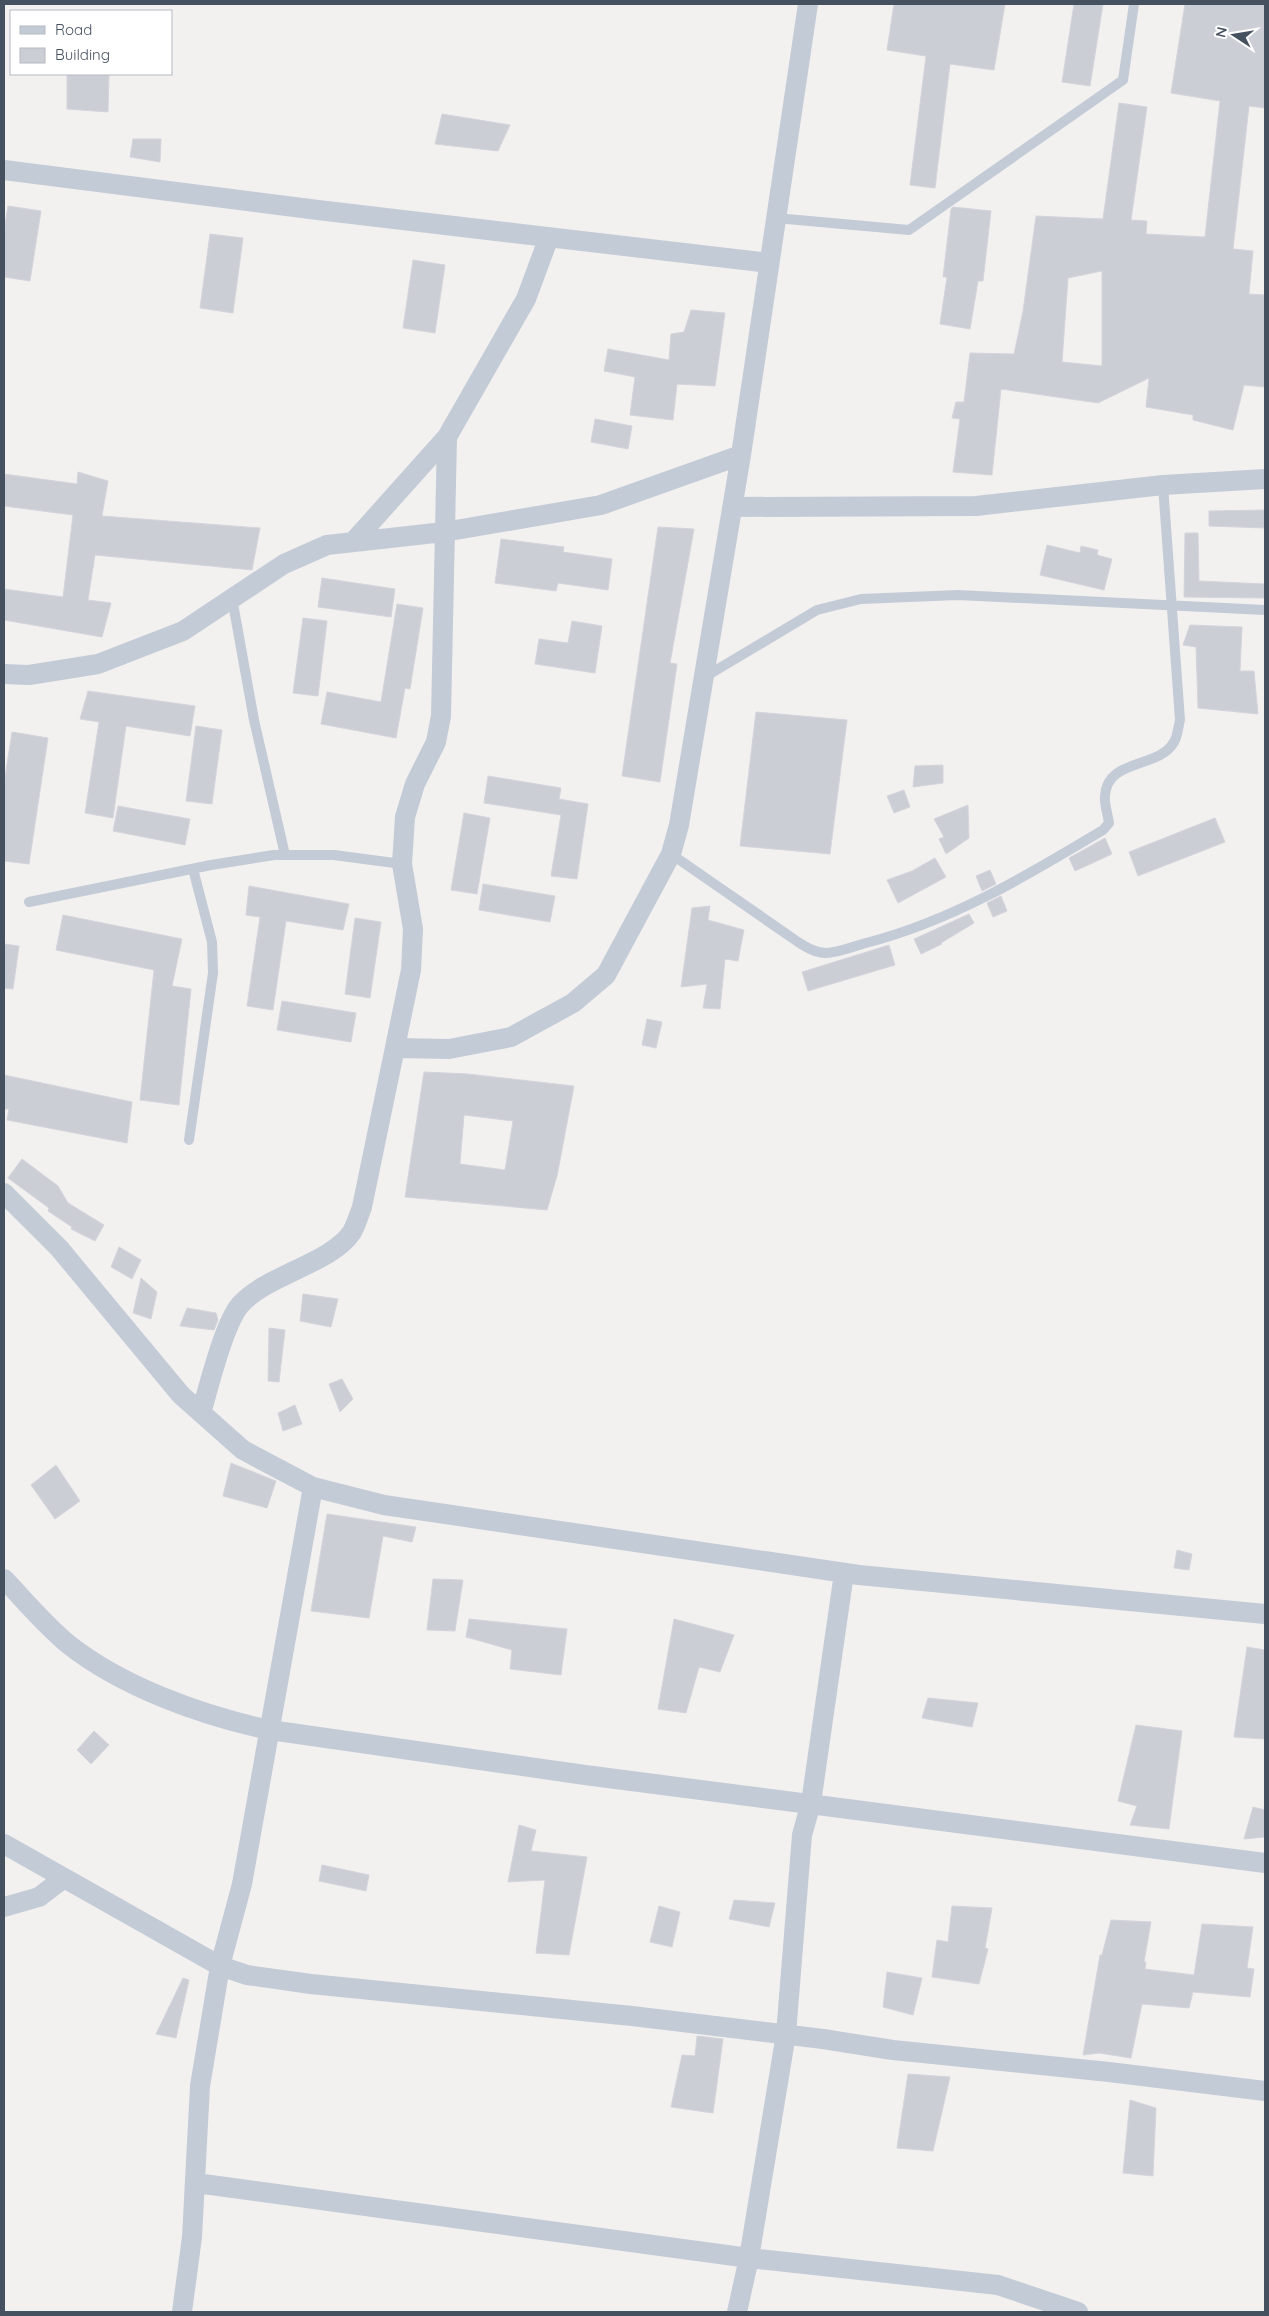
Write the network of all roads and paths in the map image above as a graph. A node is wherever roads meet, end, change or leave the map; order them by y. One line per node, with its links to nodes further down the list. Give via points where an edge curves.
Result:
1 (808, 4): 4 (street)
2 (1134, 4): 4 (lane, via 1123,80 909,230)
3 (4, 170): 5 (street)
4 (776, 218): 6 (street)
5 (549, 237): 6 (street); 7 (street, via 526,299)
6 (769, 262): 8 (street)
7 (447, 437): 12 (street); 13 (street)
8 (741, 455): 11 (street); 12 (street, via 601,505)
9 (1265, 479): 10 (street)
10 (1163, 485): 11 (street, via 976,506); 15 (lane)
11 (732, 507): 18 (street)
12 (444, 532): 13 (street); 21 (street, via 441,716 436,742 415,784 405,817)
13 (354, 541): 14 (street, via 327,545 284,564)
14 (232, 598): 17 (street, via 183,631 98,664 29,675); 20 (lane, via 254,720)
15 (1172, 607): 16 (lane); 18 (lane, via 958,594 861,599 817,610); 19 (lane, via 1180,720 1175,741 1165,753 1119,771 1108,783 1104,796 1109,823 1103,830 1013,884 898,935 826,953 810,950)
16 (1265, 610)
17 (4, 674)
18 (702, 679): 19 (street, via 679,826)
19 (671, 854): 24 (street, via 606,975 573,1003 511,1037 449,1049)
20 (285, 855): 21 (lane, via 334,855); 22 (lane)
21 (402, 864): 24 (street, via 413,928 411,970)
22 (193, 869): 23 (lane); 25 (lane, via 212,942 213,973)
23 (29, 902)
24 (395, 1048): 27 (street, via 362,1207 352,1232 335,1248 254,1292 239,1306 229,1324)
25 (189, 1140)
26 (4, 1193): 27 (street, via 59,1248 181,1395)
27 (201, 1413): 28 (street, via 243,1450)
28 (313, 1487): 29 (street, via 384,1504); 32 (street)
29 (844, 1573): 31 (street); 33 (street)
30 (4, 1579): 32 (street, via 68,1644 131,1684 228,1721)
31 (1265, 1614)
32 (270, 1730): 33 (street, via 584,1775); 38 (street, via 242,1884)
33 (811, 1803): 35 (street); 39 (street, via 802,1835)
34 (4, 1844): 36 (street)
35 (1265, 1863)
36 (64, 1878): 37 (street, via 39,1897); 38 (street)
37 (4, 1907)
38 (220, 1966): 39 (street, via 247,1975 311,1984); 41 (street, via 200,2086)
39 (786, 2034): 40 (street, via 894,2050); 42 (street)
40 (1265, 2091)
41 (196, 2183): 42 (street); 43 (street)
42 (749, 2258): 44 (street); 45 (street, via 998,2285)
43 (182, 2312)
44 (738, 2312)
45 (1078, 2312)

